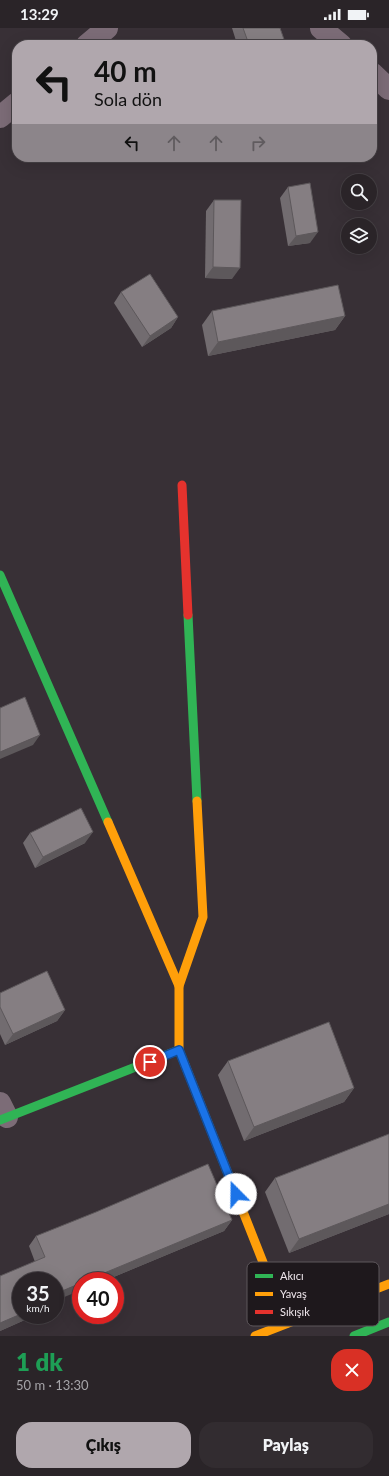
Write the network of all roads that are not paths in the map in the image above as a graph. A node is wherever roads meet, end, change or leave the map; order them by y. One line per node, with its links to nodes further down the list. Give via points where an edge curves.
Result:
1 (107, 28): 3 (street)
2 (321, 28): 4 (street)
3 (93, 40)
4 (335, 40)
5 (377, 77): 6 (street)
6 (389, 88)
7 (12, 107): 8 (street)
8 (0, 117)
9 (182, 485): 11 (street, via 203,917)
10 (0, 574): 11 (street)
11 (179, 986): 12 (street)
12 (179, 1050): 13 (street); 14 (street)
13 (2, 1114)
14 (263, 1262)
15 (389, 1284): 16 (street)
16 (379, 1288)
17 (389, 1322): 20 (street)
18 (282, 1326): 19 (street)
19 (255, 1336)
20 (354, 1336)

